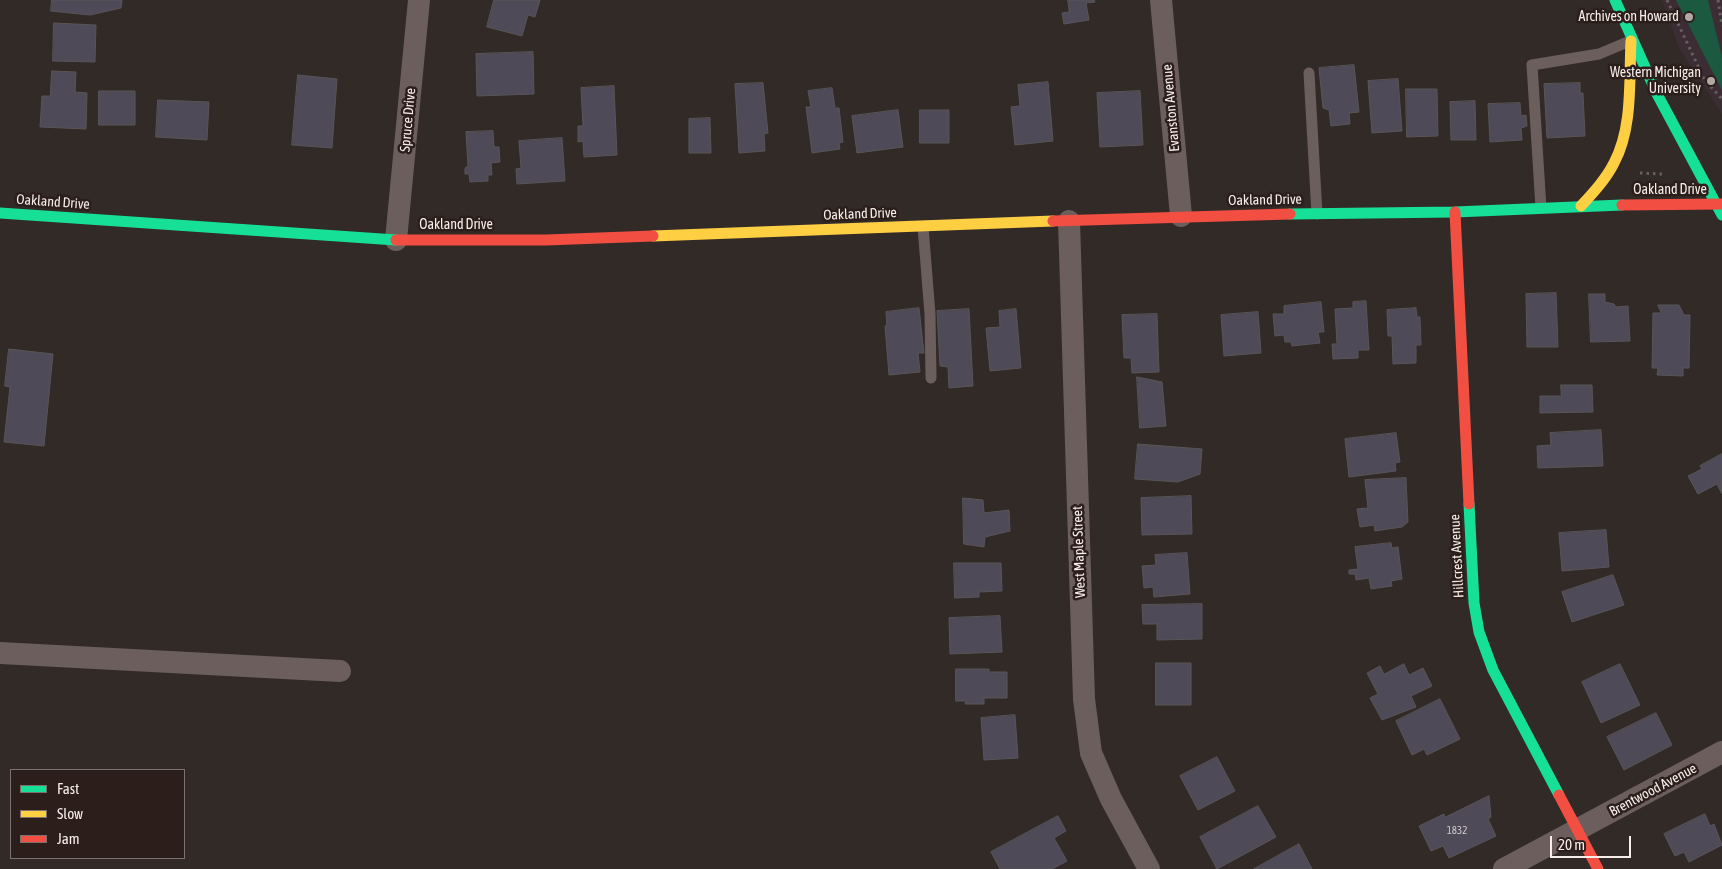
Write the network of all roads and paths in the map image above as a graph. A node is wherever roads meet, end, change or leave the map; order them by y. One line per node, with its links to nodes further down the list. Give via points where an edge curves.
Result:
1 (419, 0): 21 (street, Spruce Drive)
2 (1161, 0): 18 (street, Evanston Avenue)
3 (1615, 0): 7 (main road)
4 (1668, 0): 9 (path, via 1704,79)
5 (1718, 0): 6 (path)
6 (1722, 26)
7 (1632, 40): 12 (main road, via 1619,155 1609,174); 13 (lane, via 1598,54 1532,65); 14 (main road, via 1657,94)
8 (1309, 73): 17 (lane)
9 (1722, 100)
10 (1635, 172): 11 (path)
11 (1662, 174)
12 (1582, 206): 13 (main road, Oakland Drive); 14 (main road, Oakland Drive)
13 (1541, 208): 15 (main road, Oakland Drive)
14 (1720, 208)
15 (1455, 212): 17 (main road, Oakland Drive); 26 (main road, Hillcrest Avenue, via 1474,603 1479,632 1493,670)
16 (0, 213): 21 (main road, Oakland Drive)
17 (1317, 214): 18 (main road, Oakland Drive)
18 (1181, 216): 19 (main road, Oakland Drive)
19 (1069, 222): 20 (main road, Oakland Drive); 27 (street, West Maple Street, via 1084,699 1091,753 1111,799)
20 (923, 227): 21 (main road, Oakland Drive, via 546,240); 22 (lane)
21 (396, 240)
22 (931, 378)
23 (0, 653): 24 (street)
24 (340, 671)
25 (1722, 752): 26 (street, Brentwood Avenue)
26 (1576, 830): 28 (street, Brentwood Avenue); 29 (main road, Hillcrest Avenue)
27 (1149, 869)
28 (1504, 869)
29 (1598, 869)

